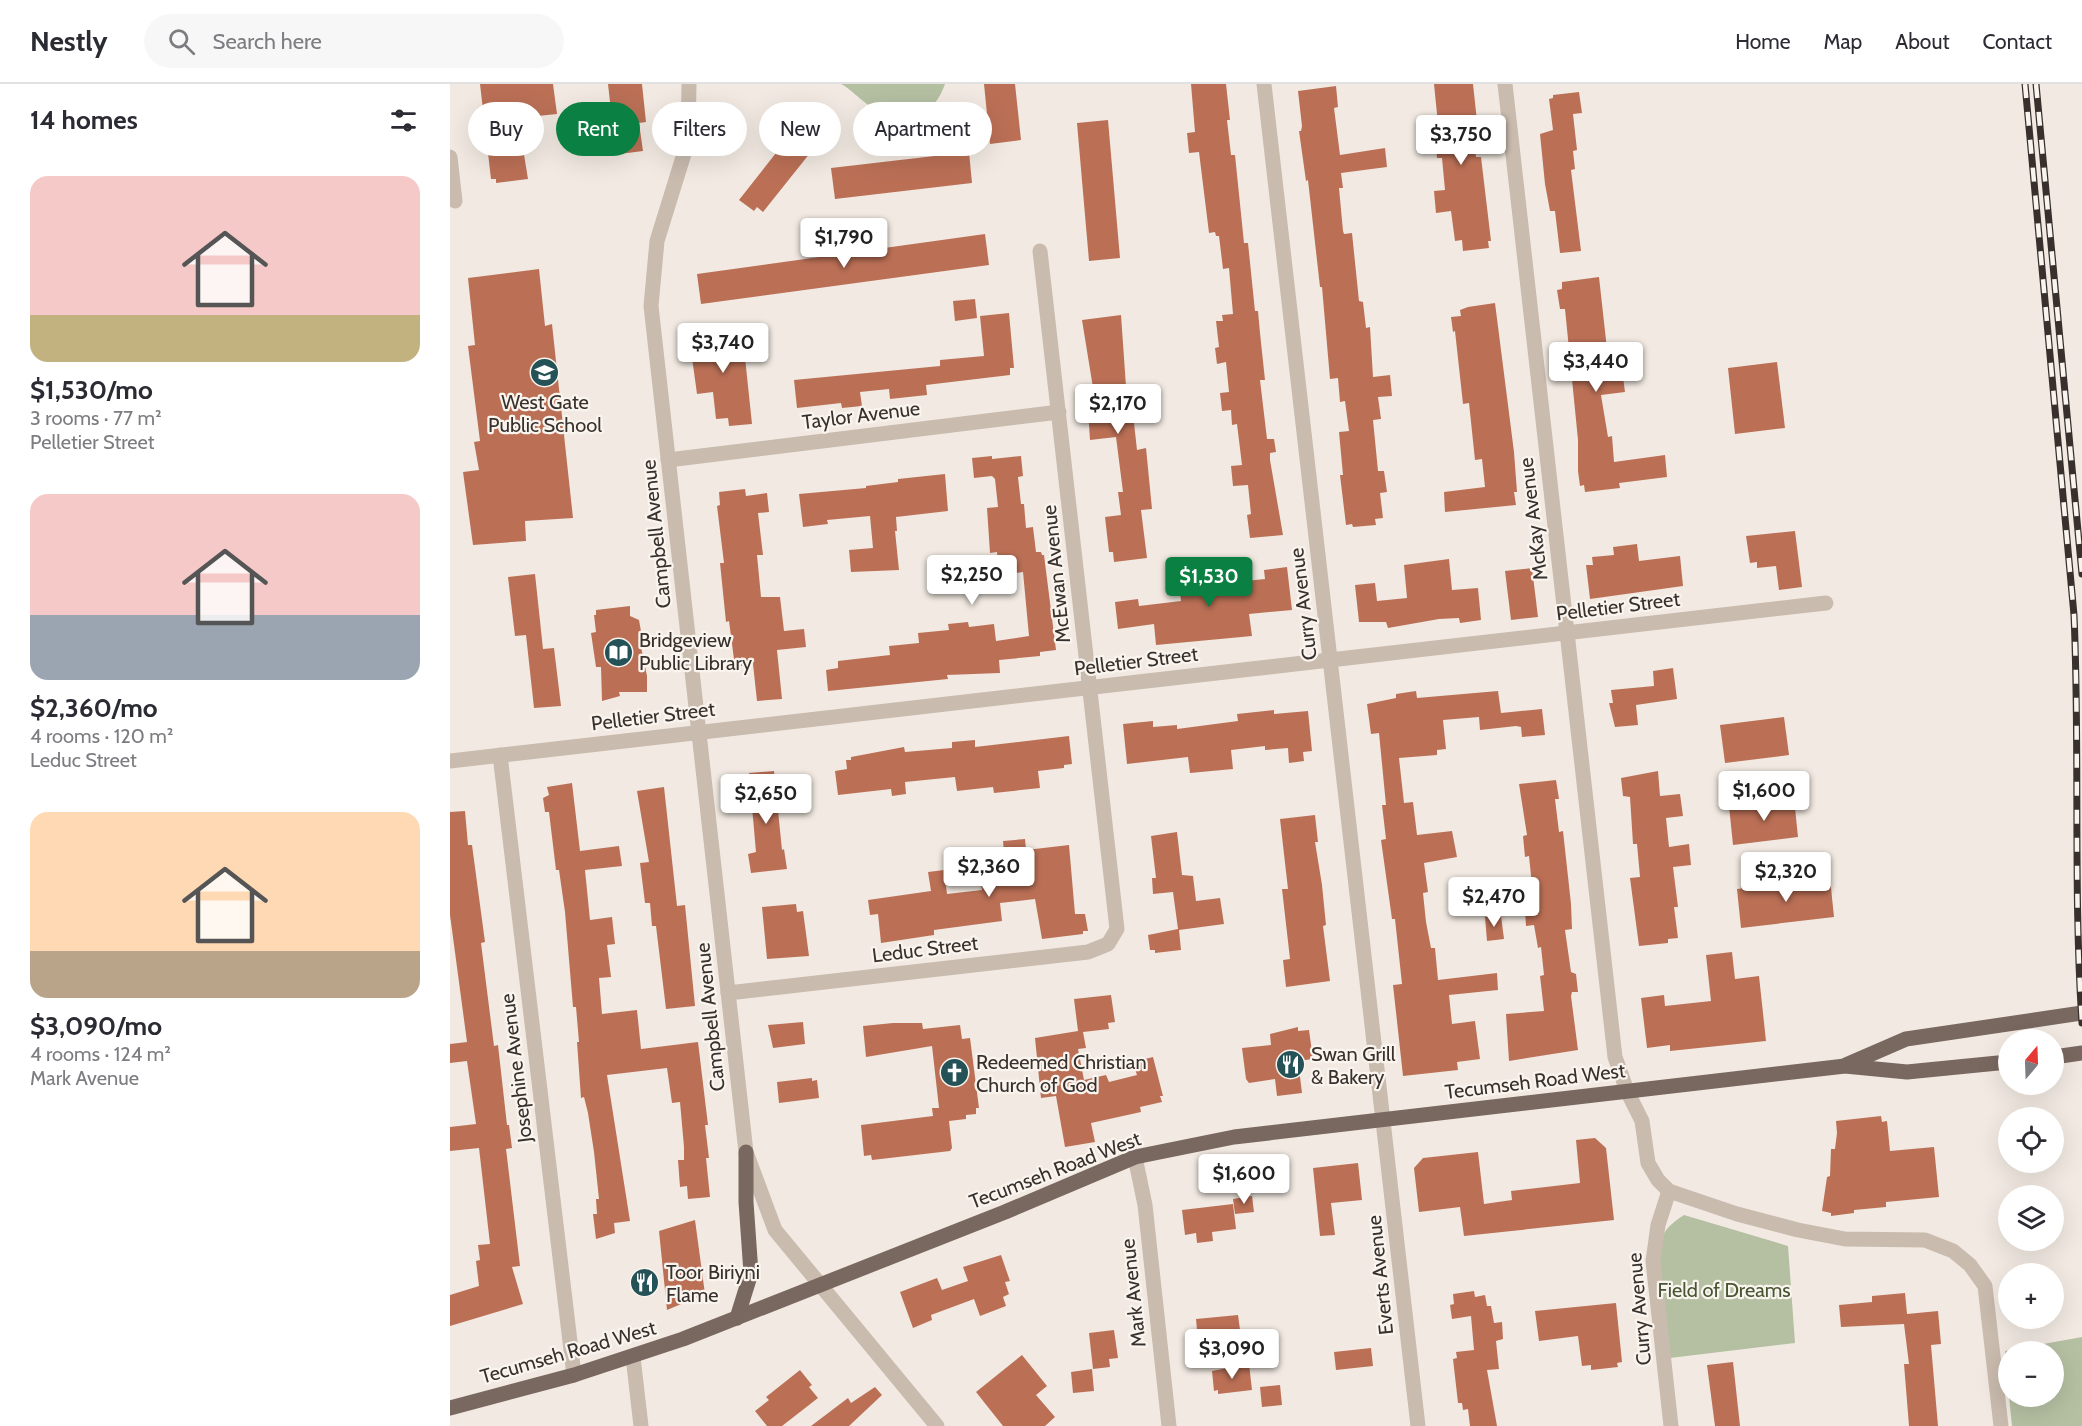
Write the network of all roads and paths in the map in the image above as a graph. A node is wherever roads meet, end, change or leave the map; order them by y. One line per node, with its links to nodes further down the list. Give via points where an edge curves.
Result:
1 (689, 84): 8 (street, Campbell Avenue, via 688,141 657,242 651,306)
2 (1264, 84): 11 (street, Curry Avenue)
3 (1505, 84): 10 (street, McKay Avenue)
4 (450, 157): 5 (street)
5 (455, 201)
6 (1040, 251): 7 (street, McEwan Avenue)
7 (1059, 412): 8 (street, Taylor Avenue); 12 (street, McEwan Avenue)
8 (668, 460): 13 (street, Campbell Avenue)
9 (1826, 603): 10 (street, Pelletier Street)
10 (1567, 633): 11 (street, Pelletier Street); 23 (street, McKay Avenue, via 1615,1058)
11 (1330, 660): 12 (street, Pelletier Street); 24 (street, Curry Avenue)
12 (1090, 687): 13 (street, Pelletier Street); 16 (street, McEwan Avenue)
13 (699, 732): 14 (street, Pelletier Street); 17 (street, Campbell Avenue)
14 (500, 755): 15 (street, Pelletier Street); 31 (street, Josephine Avenue)
15 (450, 761)
16 (1117, 929): 17 (street, Leduc Street, via 1108,944 1089,952)
17 (728, 993): 25 (street, Campbell Avenue)
18 (2082, 1013): 22 (main road, Tecumseh Road West, via 1906,1040)
19 (2082, 1053): 20 (main road)
20 (2064, 1056)
21 (1998, 1063): 22 (main road, Tecumseh Road West, via 1907,1072)
22 (1845, 1066): 23 (main road, Tecumseh Road West)
23 (1627, 1091): 24 (main road, Tecumseh Road West); 27 (street, McKay Avenue, via 1642,1121 1648,1164)
24 (1383, 1120): 26 (main road, Tecumseh Road West, via 1234,1137); 36 (street, Everts Avenue)
25 (746, 1152): 28 (street, Campbell Avenue, via 775,1230); 29 (main road, via 751,1274)
26 (1135, 1157): 28 (main road, Tecumseh Road West); 35 (street, Mark Avenue)
27 (1669, 1191): 37 (street, Curry Avenue, via 1658,1225 1653,1262); 38 (street, via 1798,1230 1845,1239 1925,1240 1953,1251 1970,1265 1985,1286)
28 (822, 1284): 29 (main road, Tecumseh Road West); 34 (street, Campbell Avenue)
29 (738, 1318): 30 (main road, Tecumseh Road West)
30 (633, 1357): 31 (main road, Tecumseh Road West); 33 (street)
31 (574, 1375): 32 (main road, Tecumseh Road West)
32 (450, 1408)
33 (641, 1426)
34 (937, 1426)
35 (1169, 1426)
36 (1418, 1426)
37 (1671, 1426)
38 (2001, 1426)

